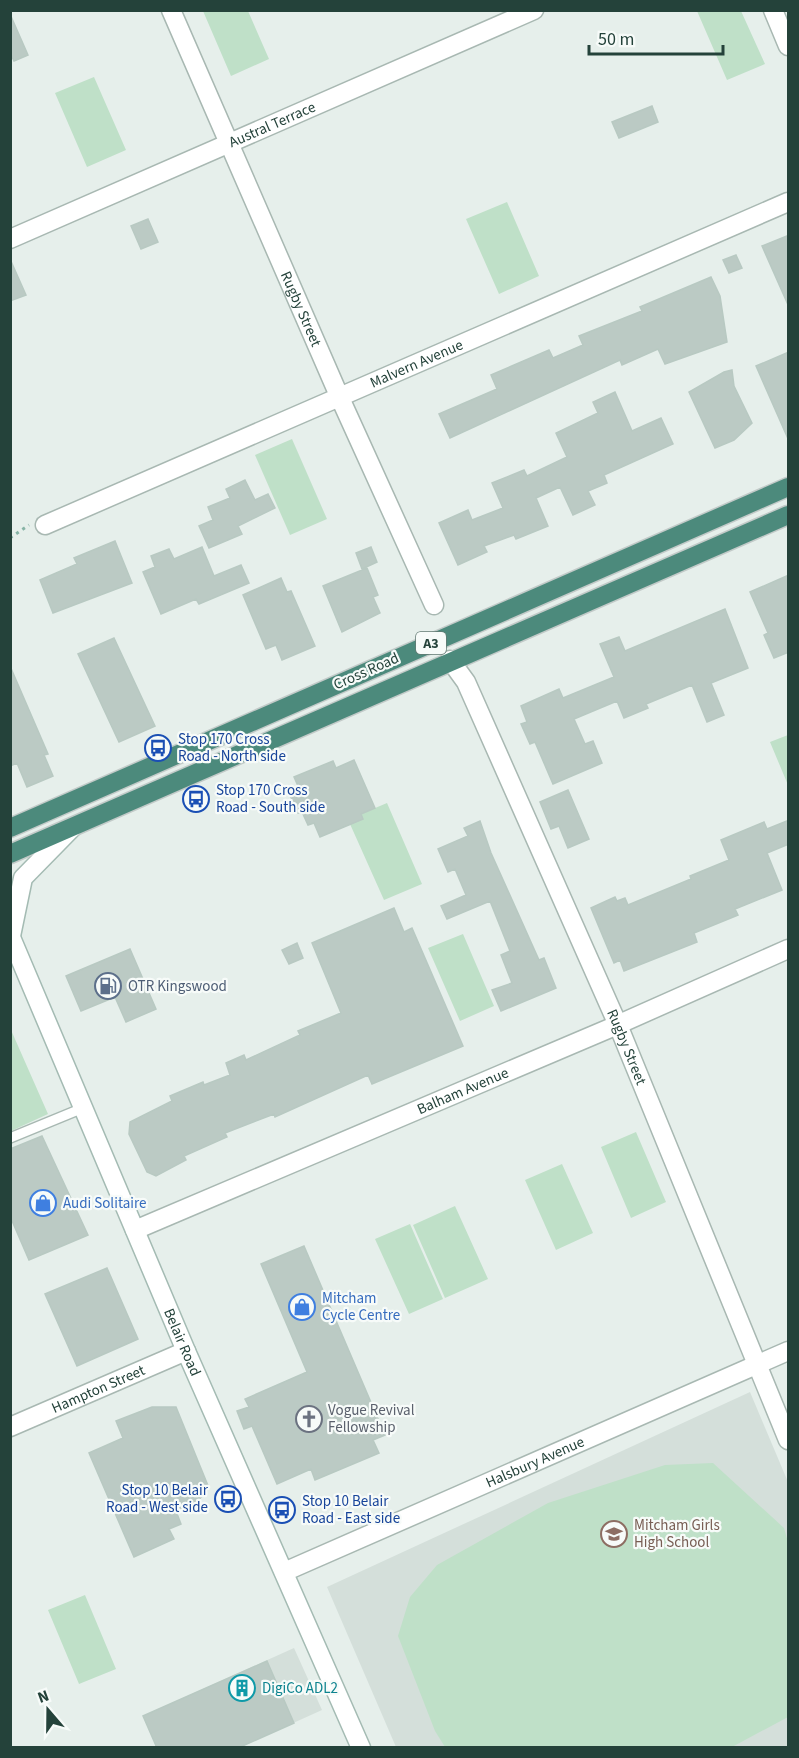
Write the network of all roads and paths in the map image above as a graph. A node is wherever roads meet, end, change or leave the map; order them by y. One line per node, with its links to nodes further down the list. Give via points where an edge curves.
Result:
1 (171, 10): 5 (street, Rugby Street)
2 (534, 10): 5 (street, Austral Terrace)
3 (773, 10): 4 (street)
4 (789, 45)
5 (229, 144): 7 (street, Austral Terrace); 8 (street, Rugby Street)
6 (789, 202): 8 (street, Malvern Avenue)
7 (10, 239)
8 (340, 398): 11 (street, Malvern Avenue); 12 (street, Rugby Street)
9 (789, 488): 15 (highway, Cross Road / A3)
10 (789, 515): 13 (highway, Cross Road / A3)
11 (45, 525)
12 (434, 605)
13 (450, 660): 16 (highway, Cross Road / A3); 21 (street, Rugby Street, via 466,682)
14 (10, 815): 15 (highway)
15 (30, 819): 17 (highway, Cross Road / A3)
16 (73, 827): 18 (highway, Cross Road / A3); 19 (street, via 23,878)
17 (10, 828)
18 (10, 854)
19 (11, 936): 22 (street, Belair Road)
20 (789, 949): 21 (street, Balham Avenue)
21 (618, 1025): 24 (street, Balham Avenue); 27 (street, Rugby Street)
22 (83, 1108): 23 (lane); 24 (street, Belair Road)
23 (10, 1138)
24 (135, 1230): 25 (street, Belair Road)
25 (186, 1351): 28 (street, Hampton Street); 30 (street, Belair Road)
26 (789, 1351): 27 (street, Halsbury Avenue)
27 (756, 1365): 29 (street, Rugby Street); 30 (street, Halsbury Avenue)
28 (10, 1427)
29 (789, 1440)
30 (284, 1572): 31 (street, Belair Road)
31 (361, 1748)

